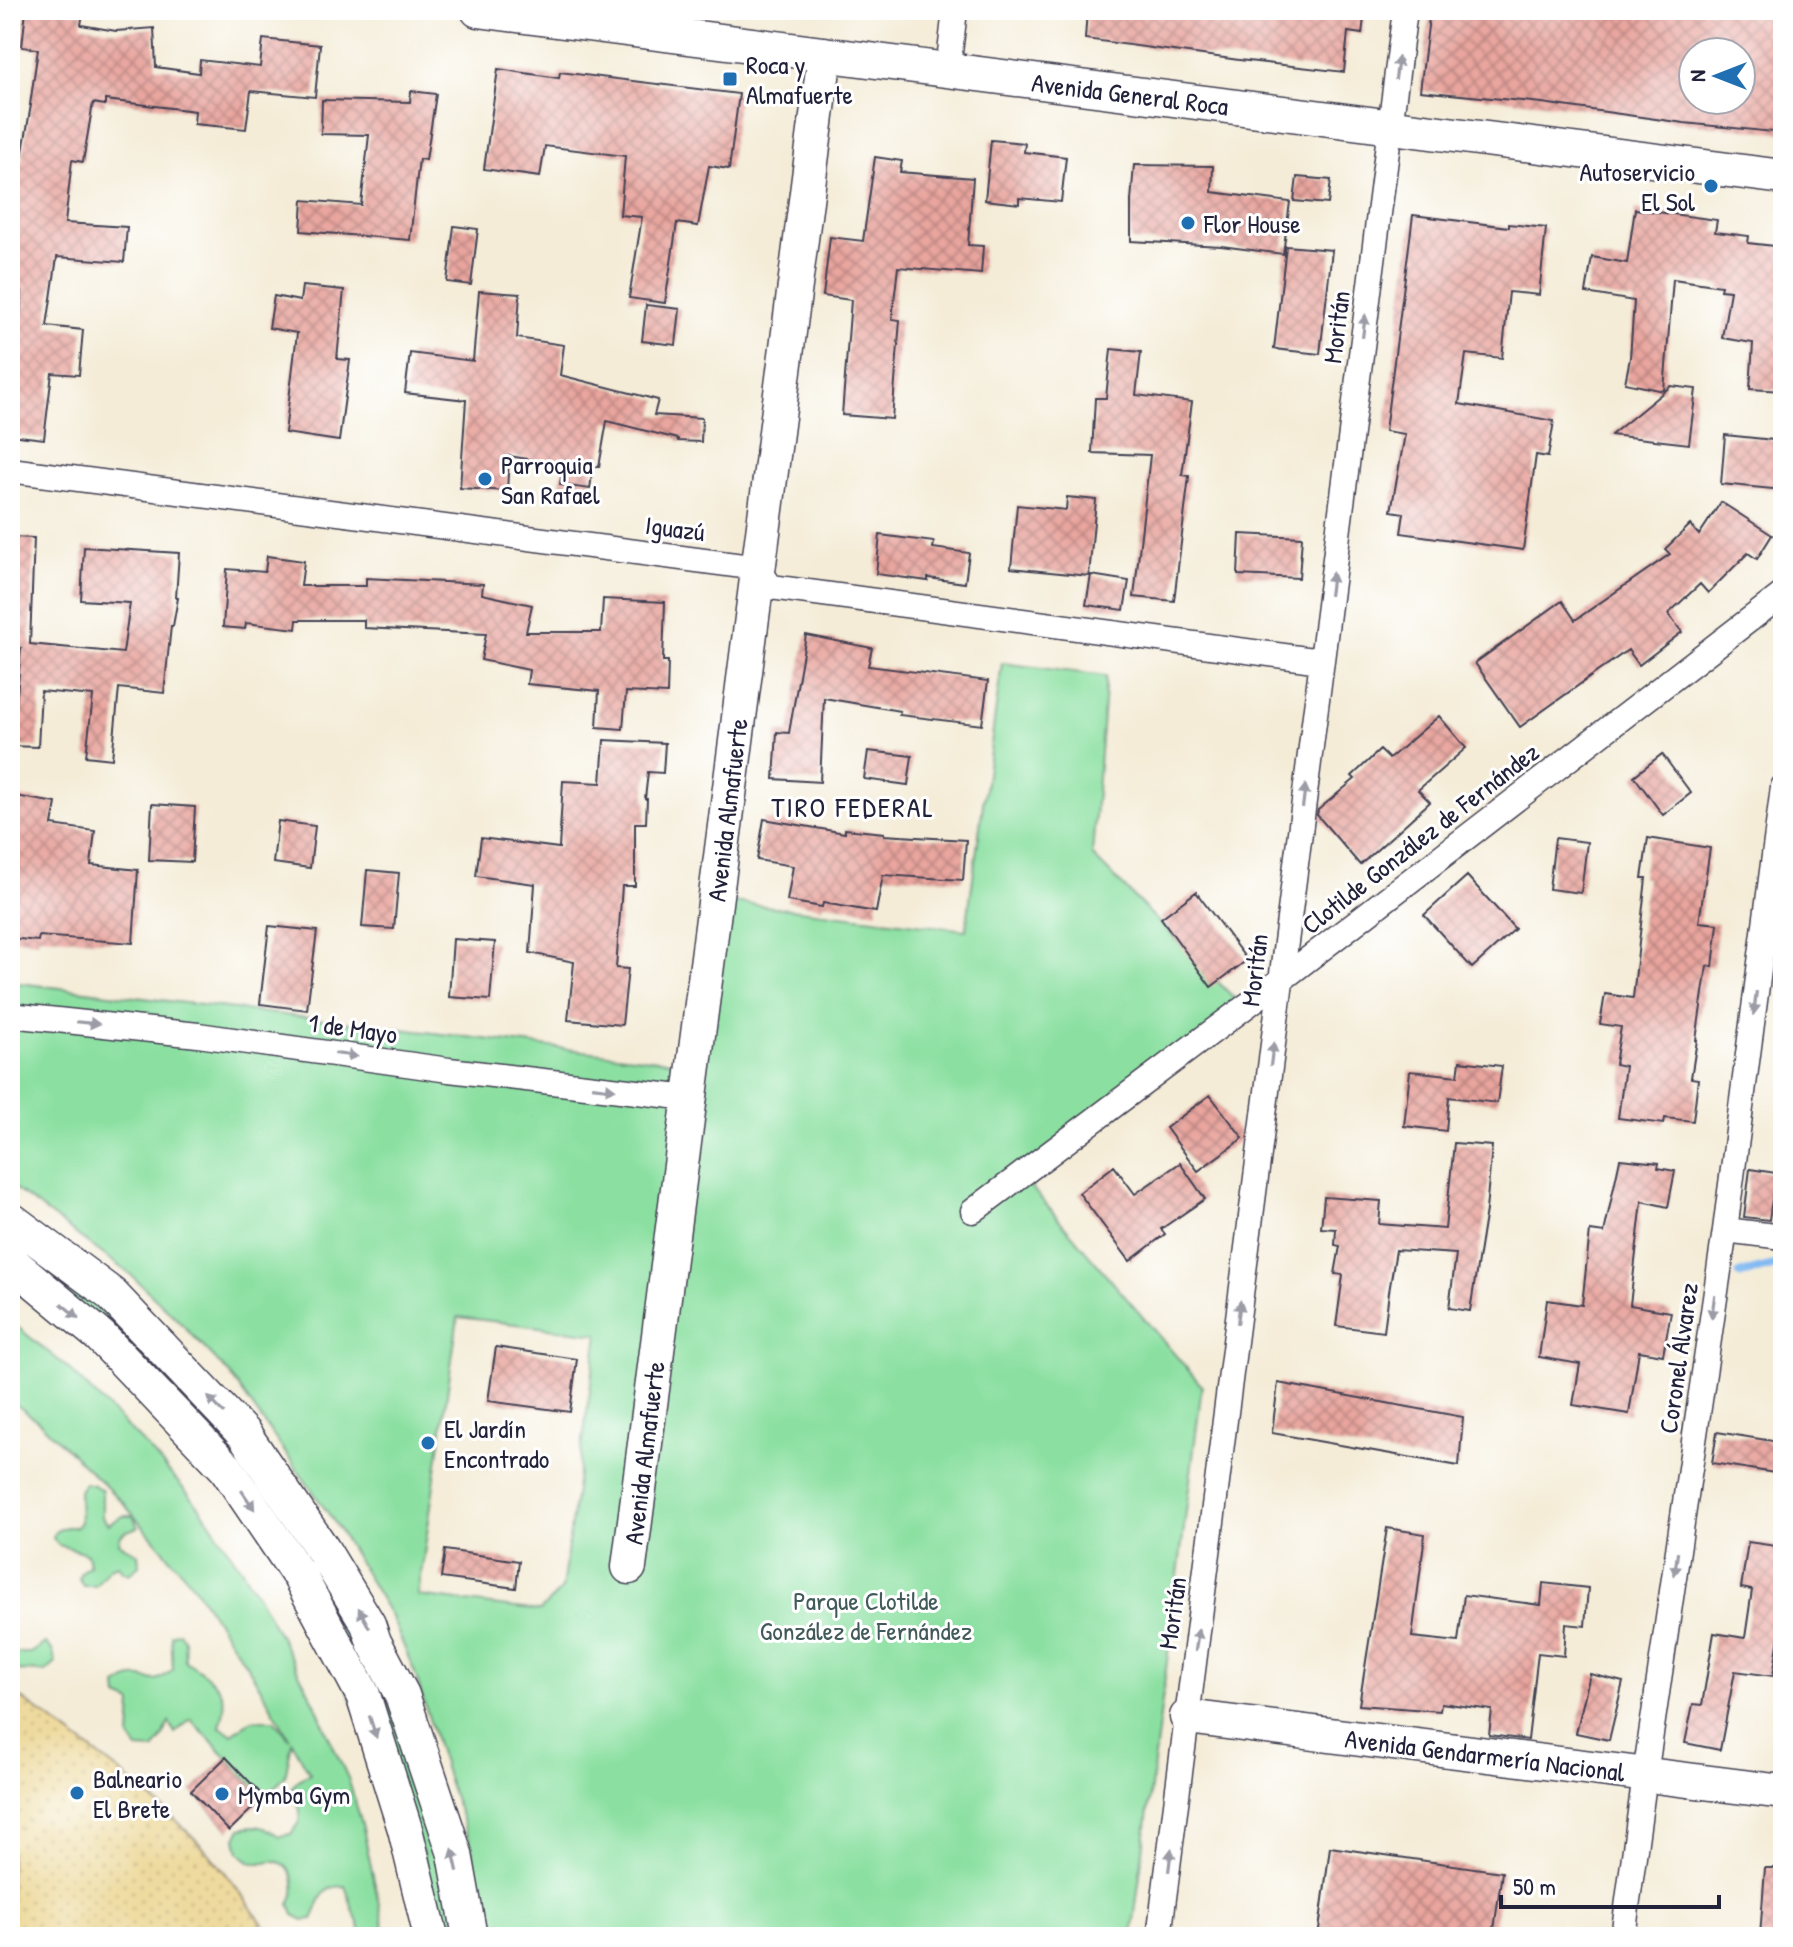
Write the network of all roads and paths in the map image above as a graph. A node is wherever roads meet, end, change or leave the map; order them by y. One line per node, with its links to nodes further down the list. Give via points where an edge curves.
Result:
1 (955, 10): 5 (street)
2 (1405, 10): 6 (street, Moritán, one-way to 2)
3 (488, 11): 4 (main road, Avenida General Roca)
4 (825, 54): 5 (main road, Avenida General Roca); 9 (main road, Avenida Almafuerte)
5 (948, 70): 6 (main road, Avenida General Roca)
6 (1389, 127): 7 (main road, Avenida General Roca); 11 (street, Moritán, one-way to 6)
7 (1783, 177)
8 (10, 470): 9 (street, Iguazú)
9 (758, 568): 11 (street, Iguazú, via 771,587); 15 (main road, Avenida Almafuerte)
10 (1783, 594): 13 (street, Clotilde González de Fernández)
11 (1321, 661): 13 (street, Moritán, one-way to 11)
12 (1783, 787): 18 (street, Coronel Álvarez, one-way to 18)
13 (1281, 980): 16 (street, Clotilde González de Fernández); 22 (street, Moritán, one-way to 13)
14 (10, 1015): 15 (street, 1 de Mayo, one-way to 15)
15 (689, 1098): 21 (main road, Avenida Almafuerte)
16 (973, 1211)
17 (10, 1219): 26 (main road, one-way to 17, via 455,1854 402,1695 368,1624 323,1550 244,1434 111,1294)
18 (1725, 1230): 19 (street); 23 (street, Coronel Álvarez, one-way to 23)
19 (1783, 1237)
20 (10, 1261): 25 (main road, one-way to 25, via 100,1336 226,1468 300,1577 363,1695 405,1829)
21 (629, 1567)
22 (1187, 1717): 23 (main road, Avenida Gendarmería Nacional); 27 (street, Moritán, one-way to 22)
23 (1645, 1775): 24 (main road, Avenida Gendarmería Nacional); 28 (street, Coronel Álvarez)
24 (1783, 1792)
25 (431, 1937)
26 (470, 1937)
27 (1159, 1937)
28 (1623, 1937)

